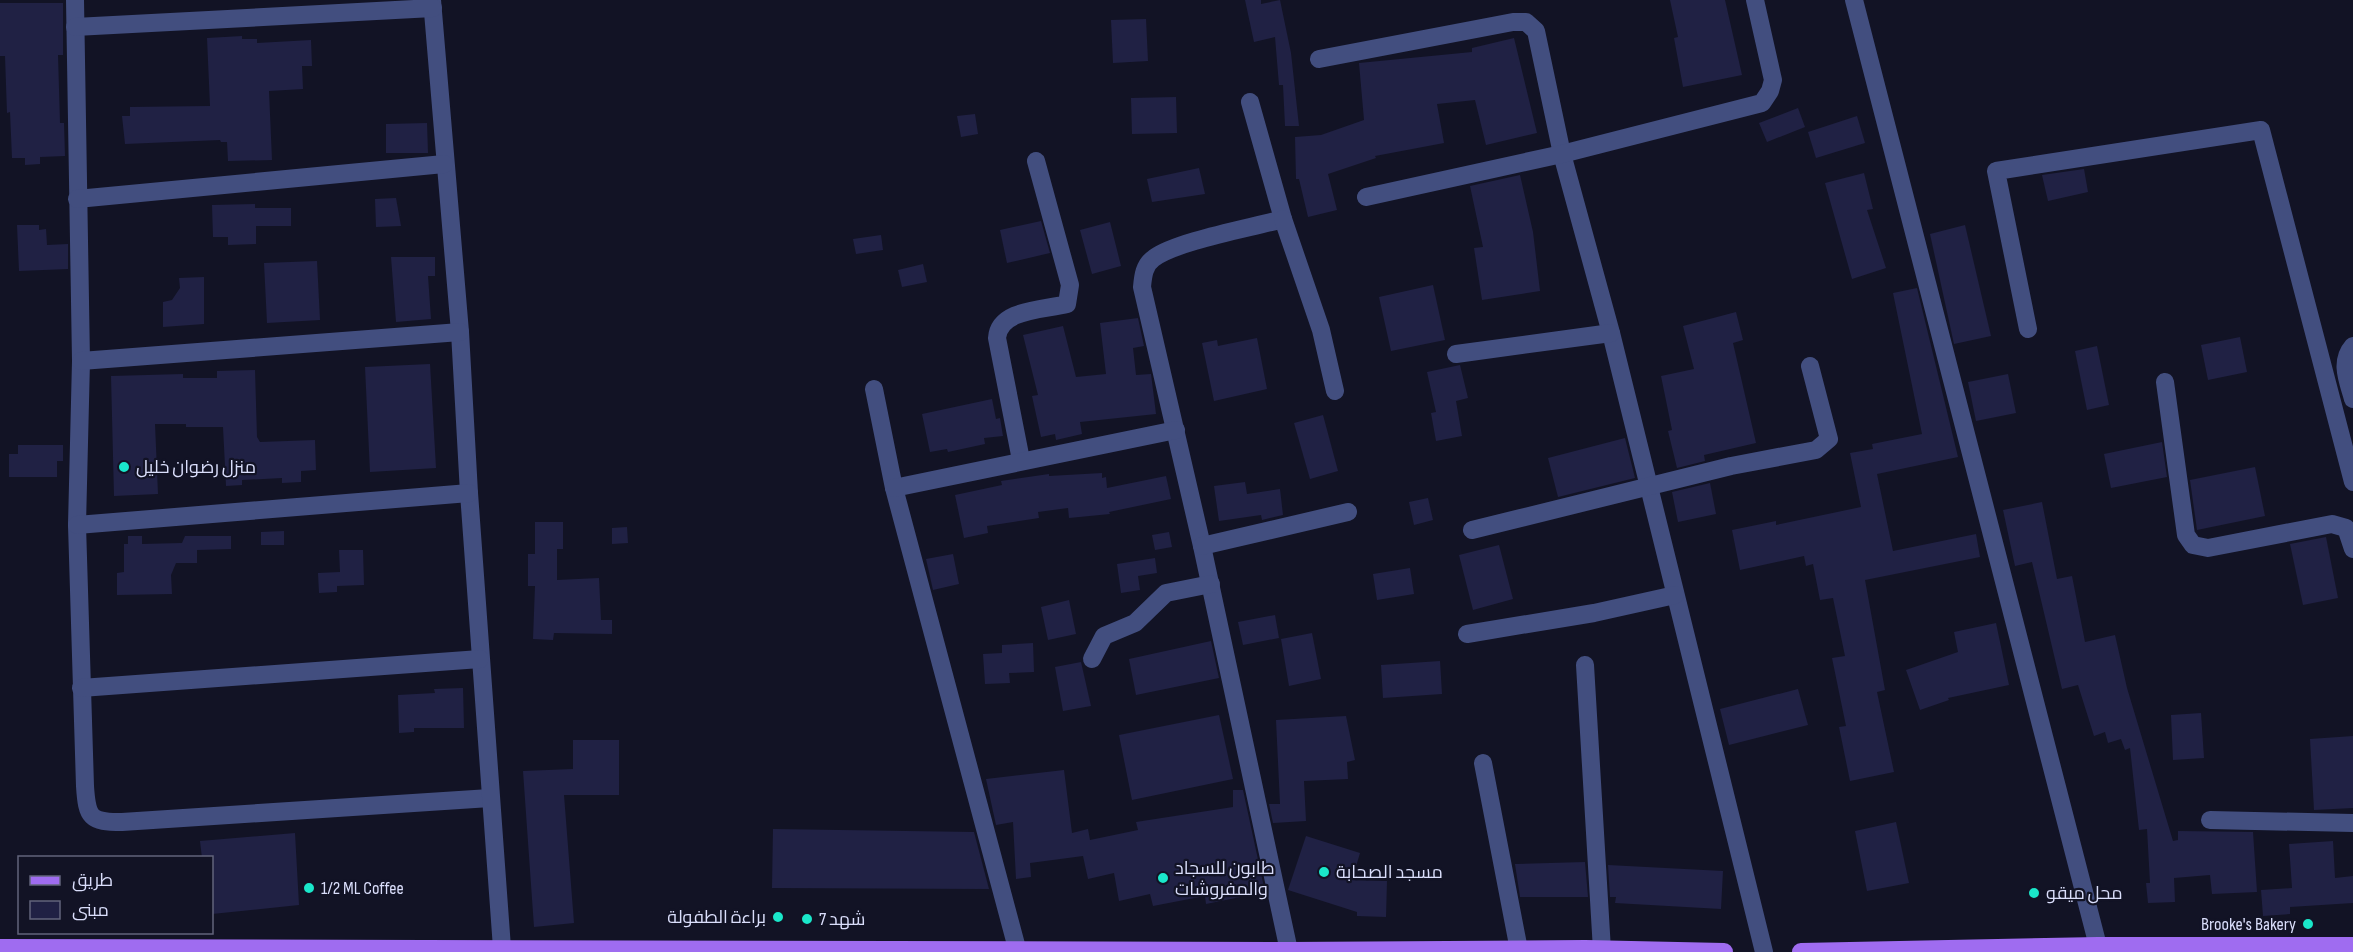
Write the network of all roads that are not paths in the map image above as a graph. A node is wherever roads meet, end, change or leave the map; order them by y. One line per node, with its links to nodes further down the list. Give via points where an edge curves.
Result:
1 (75, 0): 5 (street)
2 (1755, 0): 8 (street, via 1773,80 1762,103)
3 (1854, 0): 47 (street)
4 (433, 4): 5 (street); 10 (street)
5 (75, 27): 12 (street)
6 (1319, 59): 8 (street, via 1526,22 1536,31)
7 (1250, 102): 13 (street)
8 (1562, 154): 11 (street); 16 (street)
9 (1036, 161): 26 (street, via 1070,297 1067,304 1015,315 998,328)
10 (444, 164): 12 (street); 15 (street)
11 (1366, 197)
12 (77, 199): 19 (street)
13 (1283, 219): 23 (street, via 1321,330); 25 (street, via 1174,248 1152,259 1144,271 1142,287)
14 (2028, 329): 27 (street, via 1996,171 2262,130)
15 (460, 332): 19 (street); 30 (street)
16 (1611, 333): 18 (street); 28 (street)
17 (2353, 346): 24 (street, via 2346,354 2345,367)
18 (1456, 354)
19 (81, 361): 32 (street)
20 (1810, 366): 28 (street, via 1829,439 1816,450)
21 (2165, 382): 35 (street, via 2186,535 2193,545 2208,548 2332,524 2346,528)
22 (874, 389): 29 (street)
23 (1335, 391)
24 (2353, 399)
25 (1176, 430): 26 (street); 34 (street)
26 (1021, 460): 29 (street)
27 (2353, 482)
28 (1649, 485): 33 (street); 37 (street)
29 (894, 488): 58 (street)
30 (469, 493): 32 (street); 39 (street)
31 (1348, 512): 34 (street)
32 (77, 525): 42 (street)
33 (1472, 530)
34 (1202, 546): 36 (street)
35 (2353, 549)
36 (1211, 584): 40 (street, via 1166,593 1136,623 1104,636); 59 (street)
37 (1675, 595): 38 (street); 61 (street)
38 (1467, 634)
39 (480, 659): 42 (street); 44 (street)
40 (1092, 659)
41 (1586, 665): 54 (street)
42 (81, 688): 44 (street, via 86,803 93,819 102,822)
43 (1483, 763): 53 (street)
44 (490, 798): 50 (street)
45 (2210, 820): 46 (street)
46 (2353, 823)
47 (2098, 946): 51 (main road); 62 (main road)
48 (2353, 946): 51 (main road)
49 (0, 948): 55 (main road)
50 (502, 948): 52 (main road); 56 (main road)
51 (2316, 949)
52 (328, 950): 55 (main road)
53 (1519, 950): 54 (main road); 59 (main road)
54 (1591, 950): 60 (main road)
55 (47, 951)
56 (630, 951): 57 (main road)
57 (718, 951): 58 (main road)
58 (1018, 951): 59 (main road)
59 (1289, 951)
60 (1724, 952)
61 (1764, 952)
62 (1801, 952)

